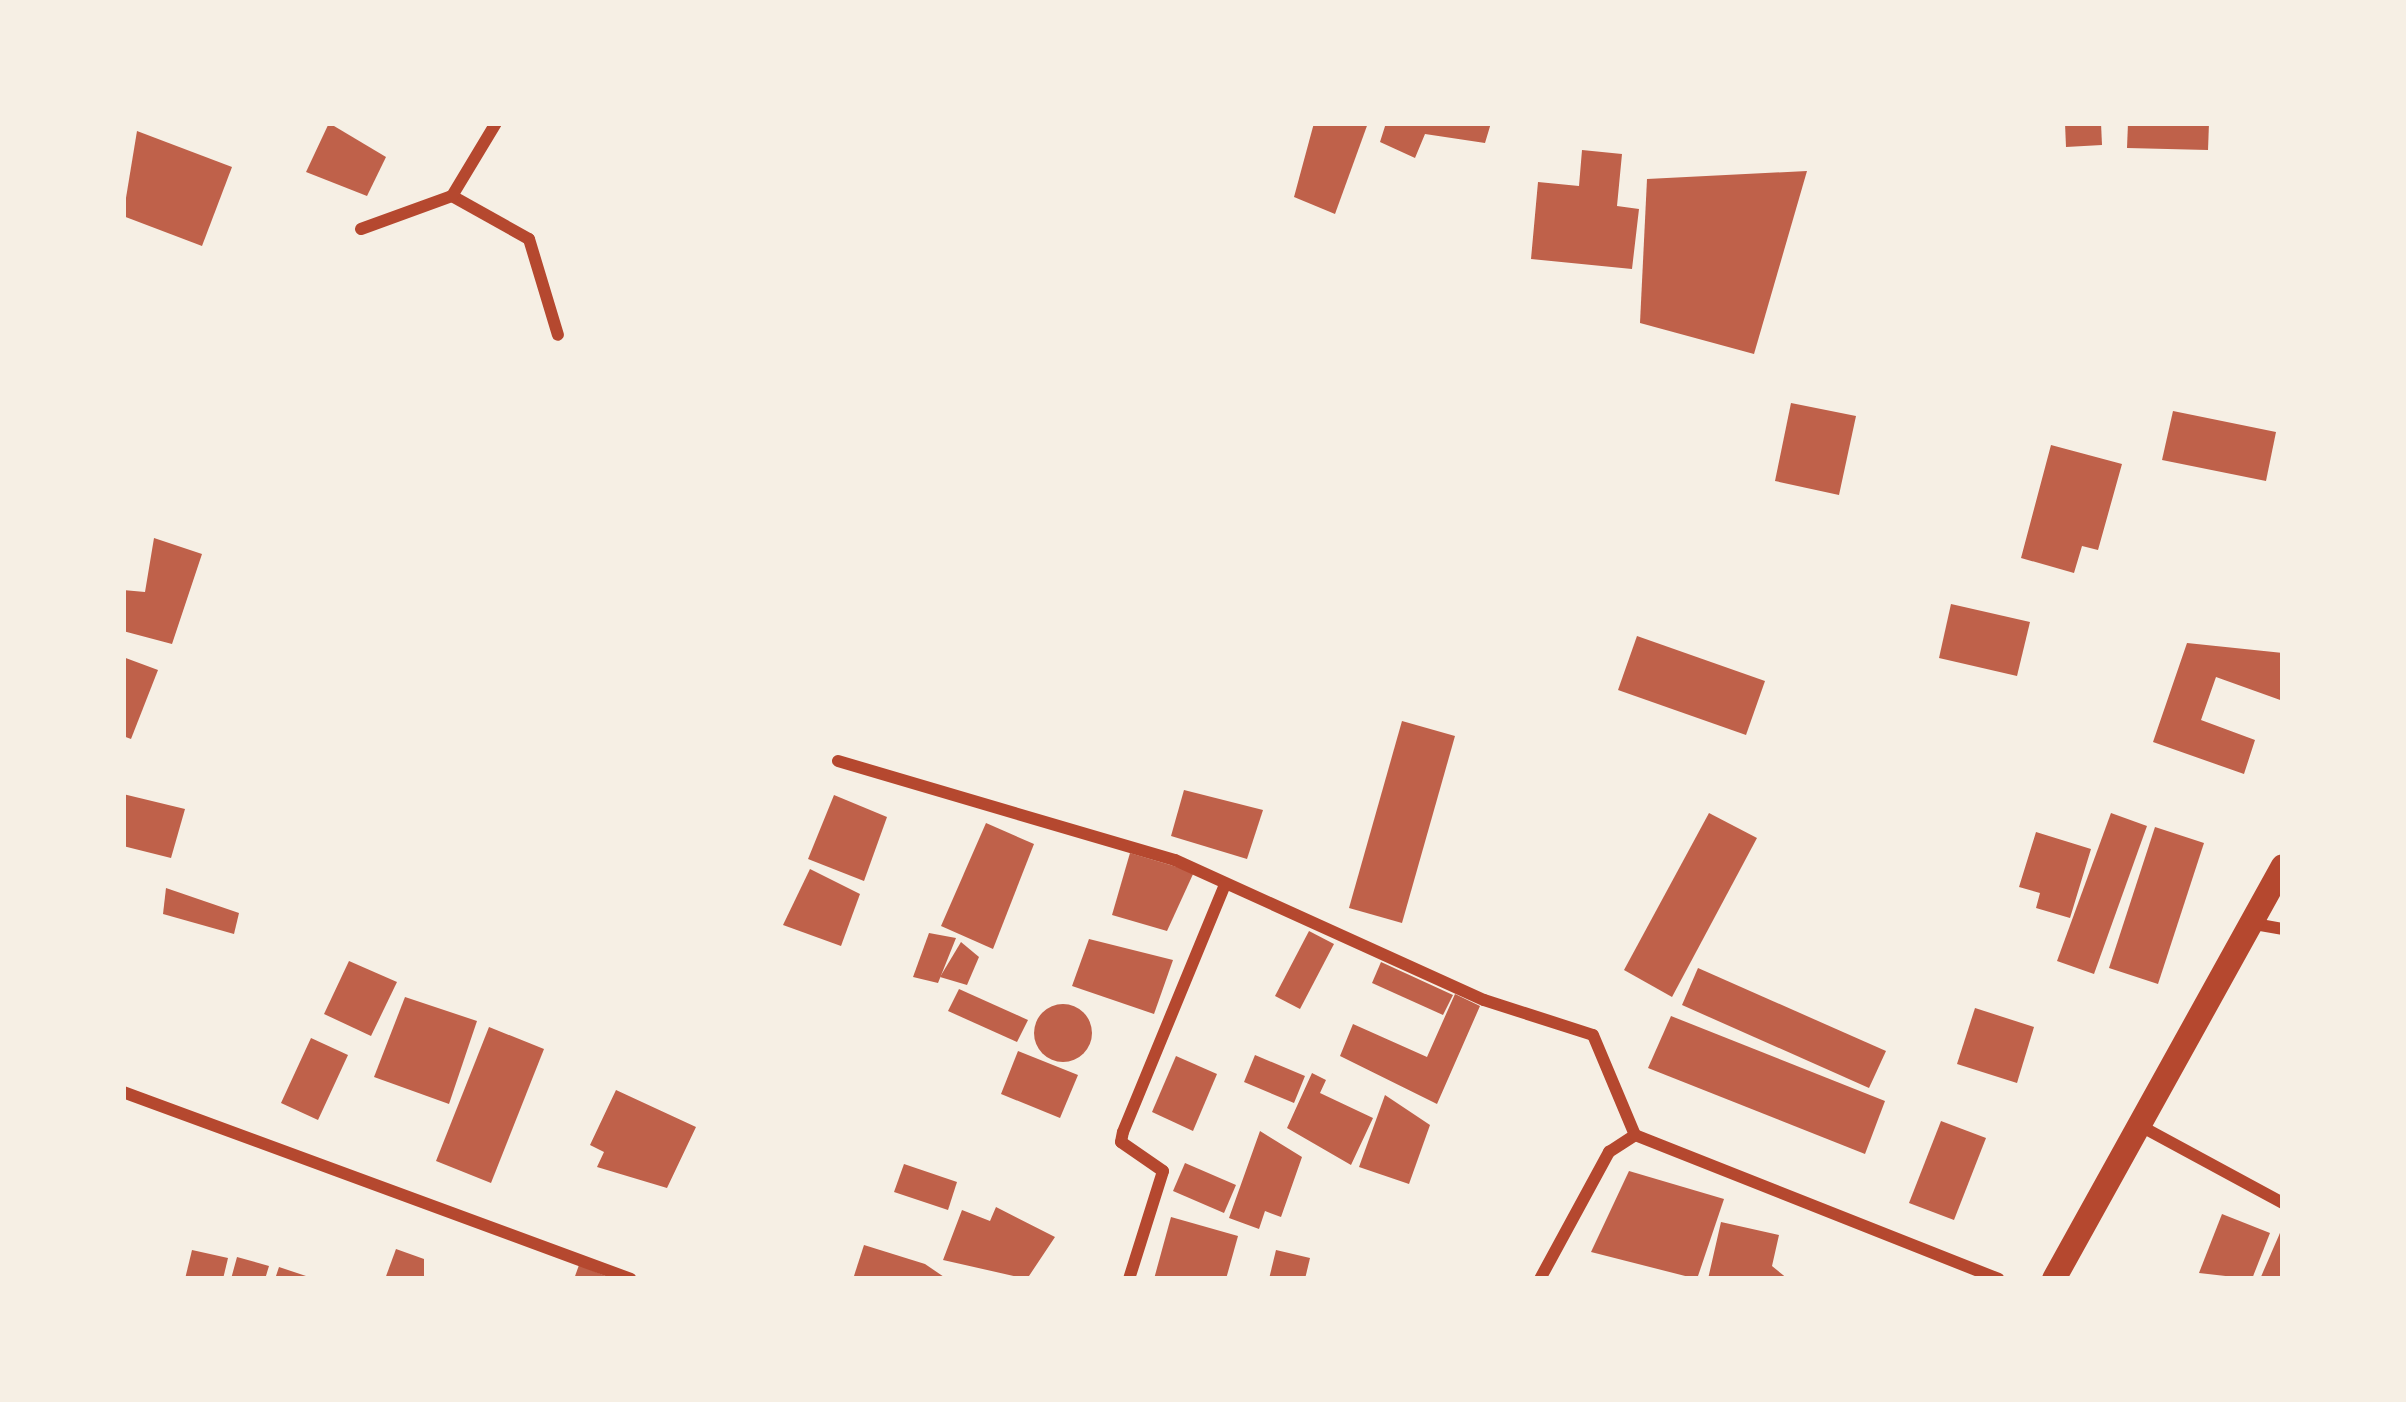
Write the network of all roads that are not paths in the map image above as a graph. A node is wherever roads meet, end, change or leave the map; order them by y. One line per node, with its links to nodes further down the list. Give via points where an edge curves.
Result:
1 (496, 123): 2 (street)
2 (452, 196): 3 (street); 4 (street, via 529,239)
3 (361, 229)
4 (558, 334)
5 (838, 761): 7 (street, via 1149,850)
6 (2283, 866): 8 (main road)
7 (1225, 884): 12 (street, via 1484,1000 1593,1035); 15 (street, via 1123,1132 1121,1142 1162,1171)
8 (2248, 923): 9 (street); 11 (main road)
9 (2283, 929)
10 (123, 1092): 14 (street)
11 (2134, 1122): 13 (street); 18 (main road)
12 (1635, 1135): 16 (street, via 1609,1152); 17 (street)
13 (2283, 1203)
14 (631, 1279)
15 (1129, 1279)
16 (1540, 1279)
17 (1998, 1279)
18 (2054, 1279)

